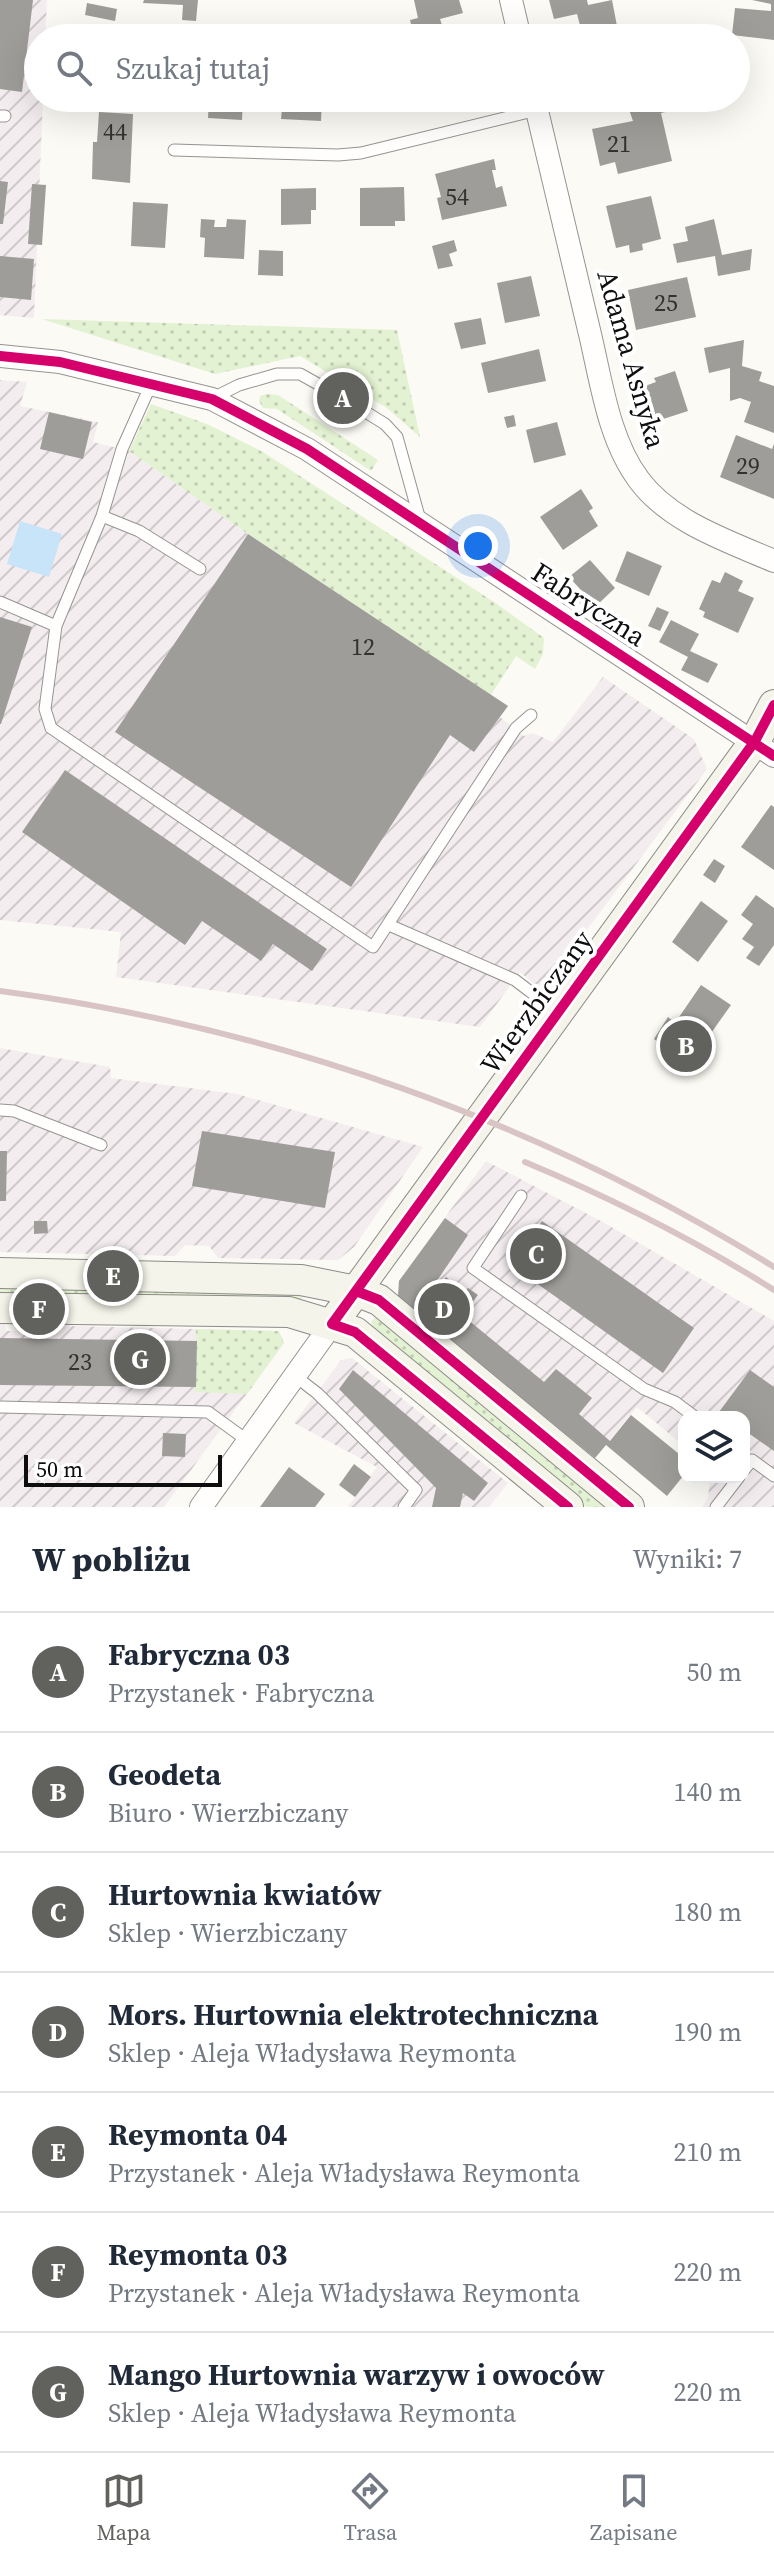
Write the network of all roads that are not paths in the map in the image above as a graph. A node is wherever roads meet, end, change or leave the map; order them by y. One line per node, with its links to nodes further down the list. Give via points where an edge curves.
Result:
1 (511, 0): 2 (street)
2 (517, 24)
3 (507, 112): 5 (lane, via 361,153)
4 (537, 112): 11 (street, Adama Asnyka, via 625,458 665,507)
5 (174, 150)
6 (0, 356): 7 (street, Fabryczna, via 60,362)
7 (152, 382): 8 (street, Fabryczna); 9 (lane, via 122,449)
8 (212, 399): 10 (street, Fabryczna, via 307,449); 10 (lane, via 277,374 300,374 343,398 397,437)
9 (102, 516): 12 (lane, via 139,531); 14 (lane)
10 (421, 523): 17 (street, Fabryczna)
11 (774, 561)
12 (200, 569)
13 (0, 602): 14 (lane)
14 (56, 626): 18 (lane, via 45,709 51,728 373,947)
15 (774, 705): 17 (street, Wierzbiczany)
16 (531, 715): 18 (lane, via 516,728)
17 (764, 748): 19 (street, Wierzbiczany)
18 (389, 925): 19 (lane, via 515,980)
19 (558, 1013): 24 (street, Wierzbiczany)
20 (0, 1110): 21 (lane)
21 (101, 1145)
22 (521, 1196): 29 (lane, via 473,1268 644,1389)
23 (0, 1273): 24 (street, via 301,1280)
24 (356, 1291): 26 (street, Wierzbiczany); 37 (street, via 379,1300)
25 (0, 1308): 26 (street, via 289,1312)
26 (332, 1324): 27 (street); 36 (street, via 355,1332)
27 (295, 1376): 30 (street); 35 (lane, via 416,1490)
28 (0, 1407): 30 (lane, via 208,1412)
29 (687, 1411)
30 (248, 1441): 34 (street)
31 (750, 1464): 32 (lane)
32 (774, 1476)
33 (734, 1483): 38 (lane)
34 (201, 1507)
35 (404, 1507)
36 (568, 1507)
37 (629, 1507)
38 (716, 1507)

